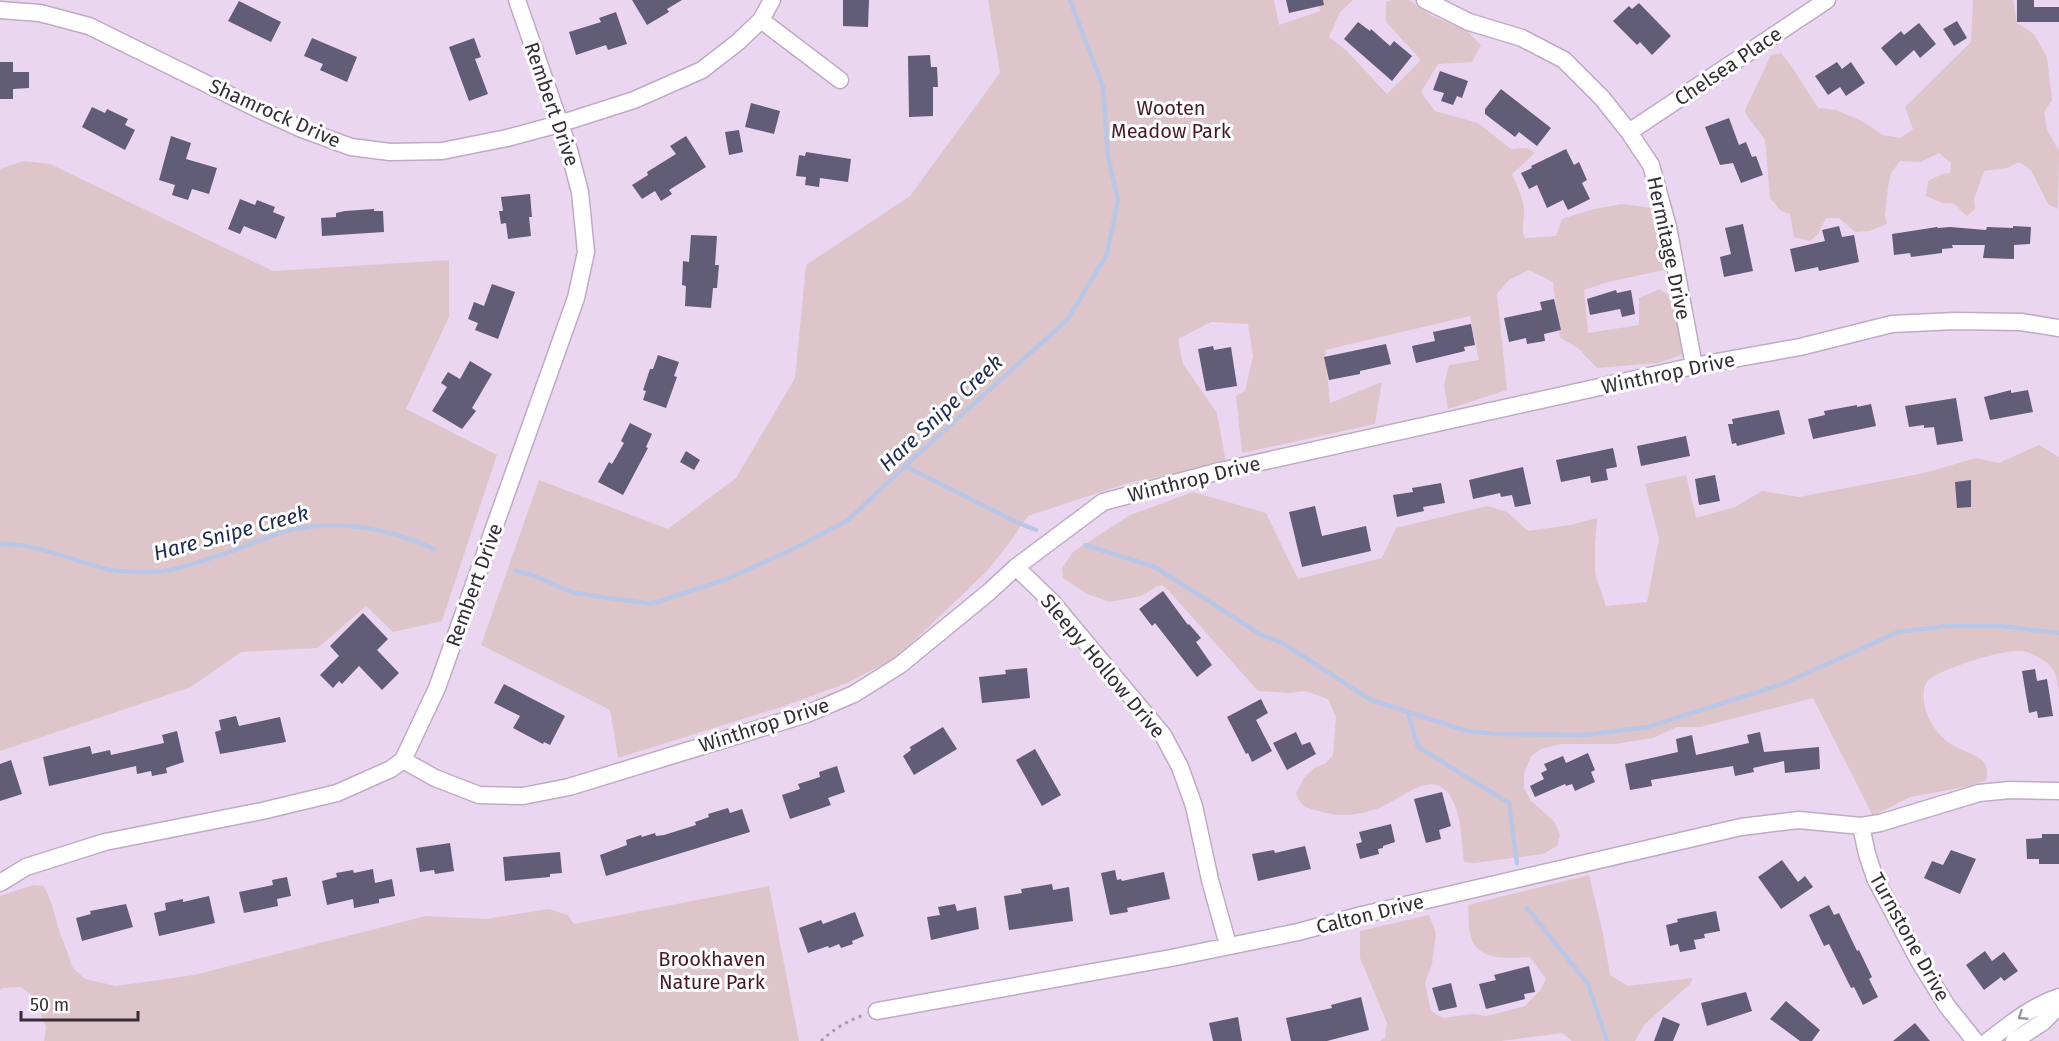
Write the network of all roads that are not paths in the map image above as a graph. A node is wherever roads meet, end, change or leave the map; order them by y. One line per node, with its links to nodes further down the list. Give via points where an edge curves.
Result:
1 (517, 0): 8 (street, Rembert Drive)
2 (772, 0): 6 (street, Shamrock Drive)
3 (1425, 0): 9 (street, Hermitage Drive, via 1469,22 1522,38 1564,60)
4 (1827, 0): 9 (street, Chelsea Place)
5 (0, 10): 8 (street, Shamrock Drive, via 40,13 89,26 282,120 351,147 442,152)
6 (761, 20): 7 (street); 8 (street, Shamrock Drive, via 702,70 634,100)
7 (840, 80)
8 (559, 124): 13 (street, Rembert Drive, via 580,192 586,252 576,298 437,688)
9 (1629, 132): 11 (street, Hermitage Drive, via 1651,165 1668,227)
10 (2059, 328): 11 (street, Winthrop Drive, via 2022,322 1892,324 1800,347)
11 (1694, 366): 12 (street, Winthrop Drive, via 1216,472 1104,502)
12 (1016, 567): 13 (street, Winthrop Drive, via 900,665 854,694 807,714 569,787 523,796 479,795); 17 (street, Sleepy Hollow Drive, via 1053,603 1163,735 1194,806 1209,880)
13 (403, 760): 16 (street, via 337,793 262,812 105,842 26,867)
14 (2059, 791): 15 (street, Calton Drive, via 1979,793)
15 (1861, 826): 17 (street, Calton Drive, via 1799,820 1720,831 1298,932); 21 (street, Turnstone Drive, via 1875,878 1919,961)
16 (0, 883)
17 (1228, 945): 20 (street, Calton Drive)
18 (2059, 997): 22 (street, one-way to 22, via 2019,1017)
19 (2059, 1006): 23 (street)
20 (878, 1011)
21 (1975, 1041)
22 (1988, 1041)
23 (2014, 1041)

